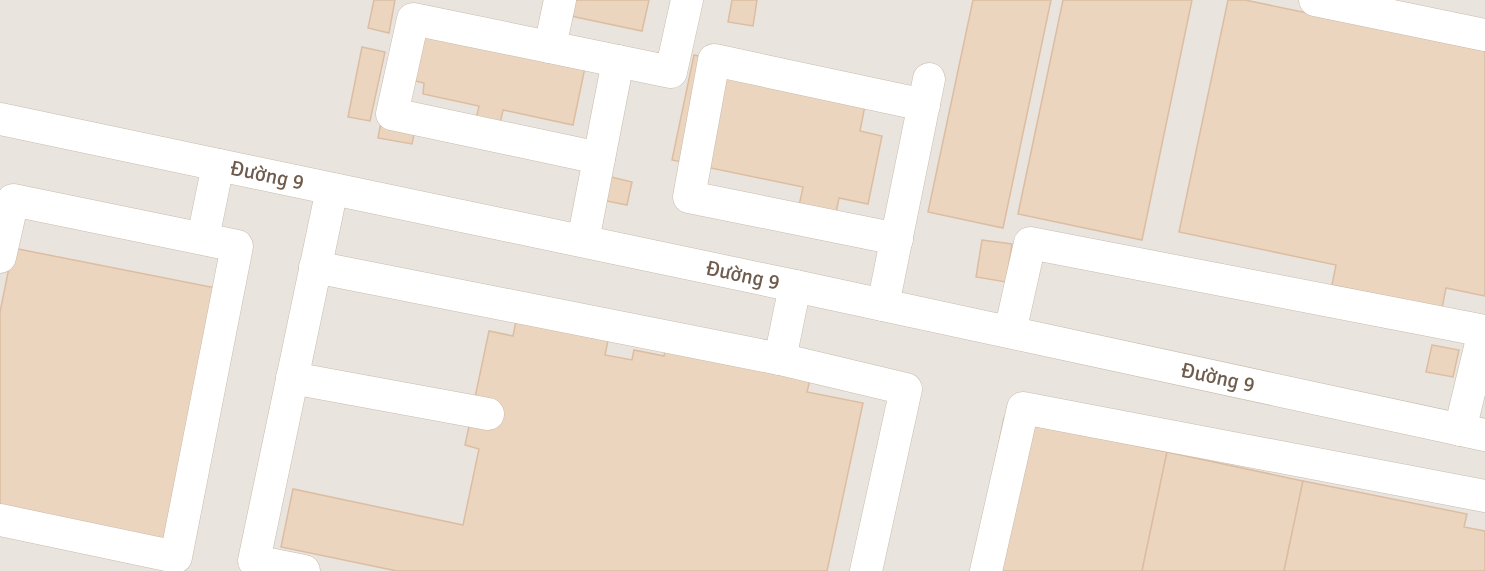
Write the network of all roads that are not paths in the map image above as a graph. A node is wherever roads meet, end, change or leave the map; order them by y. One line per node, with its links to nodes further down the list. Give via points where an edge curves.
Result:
1 (560, 0): 7 (street)
2 (687, 0): 8 (street, via 671,72)
3 (1315, 0): 6 (street)
4 (1402, 0): 5 (street)
5 (1485, 18)
6 (1485, 35)
7 (550, 47): 8 (street); 10 (street, via 413,19 392,114)
8 (618, 61): 10 (street)
9 (0, 119): 11 (street, Đường 9)
10 (599, 158): 15 (street)
11 (218, 165): 12 (street, Đường 9); 13 (street)
12 (332, 189): 15 (street, Đường 9); 17 (street)
13 (203, 238): 16 (street, via 13,200); 27 (street, via 237,246 176,557)
14 (897, 239): 14 (street, via 926,92 714,60 689,197); 19 (street)
15 (583, 241): 18 (street, Đường 9)
16 (0, 257)
17 (315, 267): 22 (street); 23 (street)
18 (795, 286): 19 (street, Đường 9); 22 (street)
19 (883, 305): 21 (street, Đường 9)
20 (1485, 331): 21 (street, via 1030,243); 25 (street)
21 (1010, 332): 25 (street, Đường 9)
22 (780, 359): 29 (street, via 906,389)
23 (292, 378): 24 (street); 28 (street, via 254,561)
24 (488, 414)
25 (1473, 432)
26 (1485, 496): 30 (street, via 1023,408)
27 (0, 520)
28 (304, 571)
29 (866, 571)
30 (986, 571)

